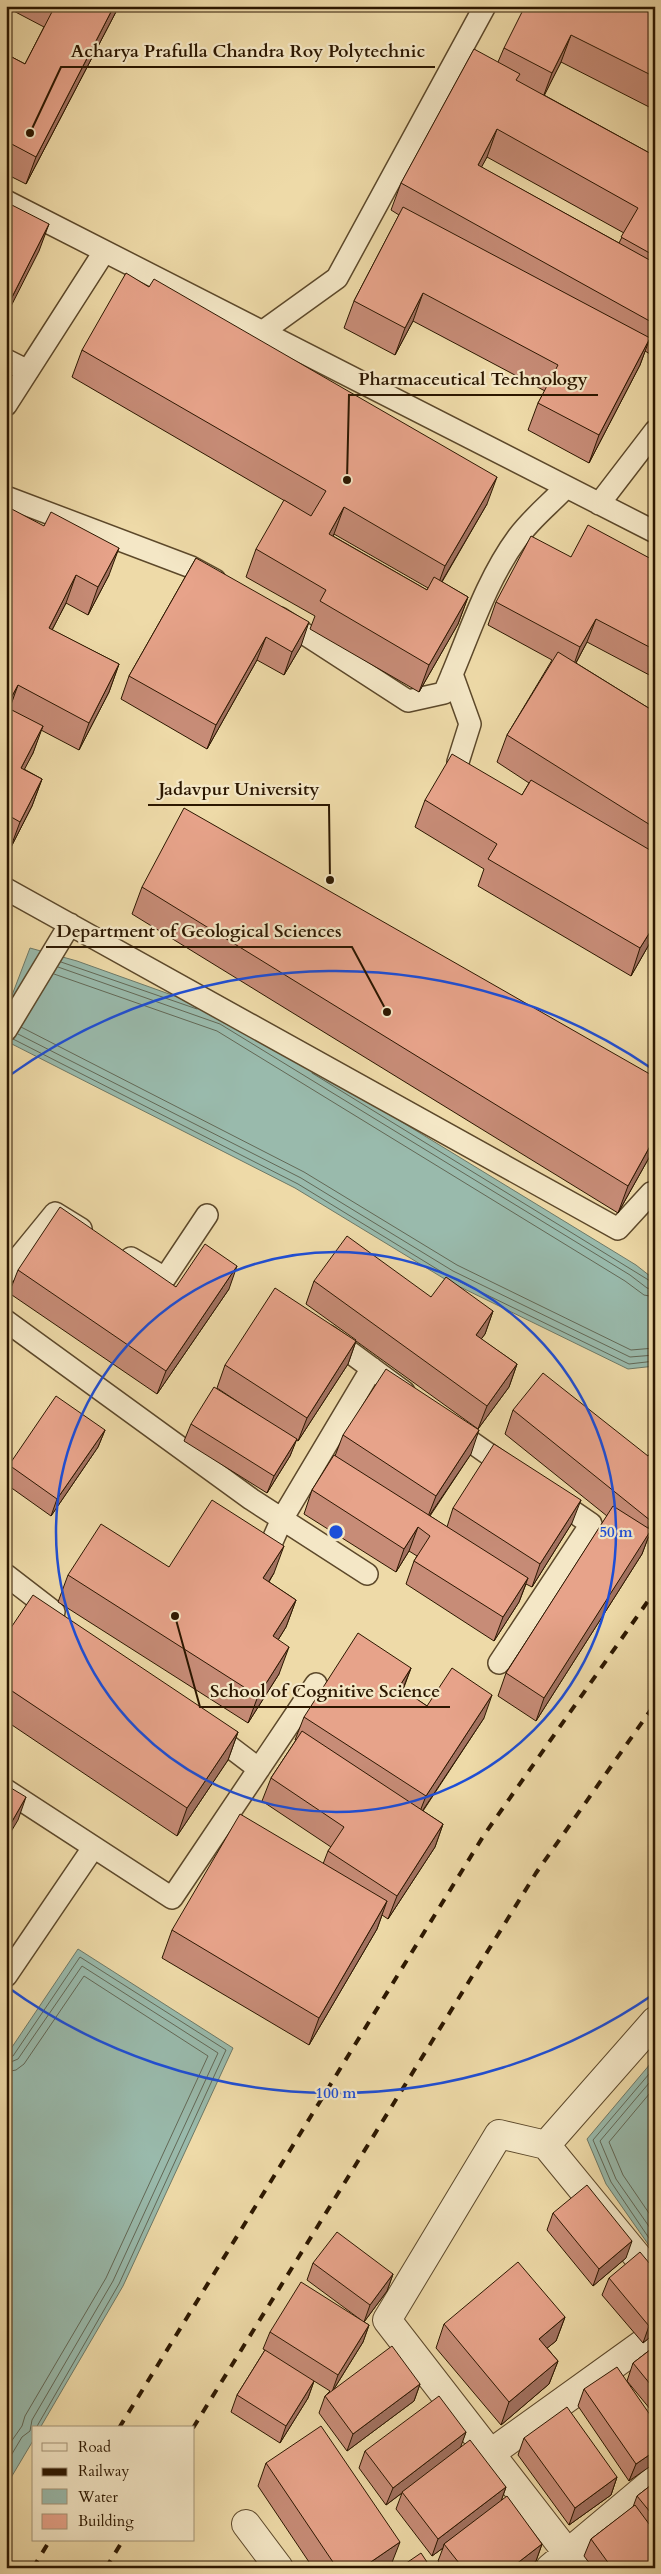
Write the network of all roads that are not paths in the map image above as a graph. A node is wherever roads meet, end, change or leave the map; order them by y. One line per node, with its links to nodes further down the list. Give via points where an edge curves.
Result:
1 (485, 6): 4 (lane, via 338,278)
2 (6, 201): 3 (lane)
3 (104, 252): 4 (lane); 6 (lane)
4 (262, 332): 9 (lane)
5 (6, 360): 6 (lane)
6 (28, 371): 7 (lane)
7 (6, 405)
8 (655, 431): 11 (lane)
9 (566, 487): 11 (lane); 15 (lane, via 517,538 496,574)
10 (6, 497): 13 (lane, via 192,567)
11 (599, 504): 12 (lane)
12 (655, 532)
13 (233, 590)
14 (266, 610): 15 (lane, via 408,700 444,693)
15 (452, 674): 16 (lane, via 470,724)
16 (458, 762)
17 (6, 889): 18 (lane)
18 (70, 924): 19 (lane); 20 (lane, via 618,1229 651,1193)
19 (6, 1030)
20 (655, 1194)
21 (208, 1215): 22 (lane, via 165,1278 55,1213)
22 (6, 1273)
23 (6, 1321): 26 (lane)
24 (310, 1323): 25 (lane)
25 (372, 1368): 26 (lane); 31 (lane, via 591,1524)
26 (282, 1519): 27 (lane); 28 (lane)
27 (271, 1544)
28 (366, 1574)
29 (6, 1575): 30 (lane)
30 (69, 1623)
31 (499, 1663)
32 (316, 1684): 34 (lane)
33 (196, 1721): 34 (lane)
34 (259, 1769): 36 (lane, via 172,1898)
35 (6, 1790): 36 (lane)
36 (93, 1848): 37 (lane)
37 (6, 1976)
38 (655, 2021): 39 (street)
39 (546, 2145): 40 (street); 42 (street, via 499,2134 387,2320)
40 (655, 2278)
41 (655, 2335): 42 (street)
42 (490, 2453): 45 (street)
43 (655, 2480): 45 (street)
44 (246, 2524): 46 (street)
45 (566, 2563)
46 (279, 2568)

